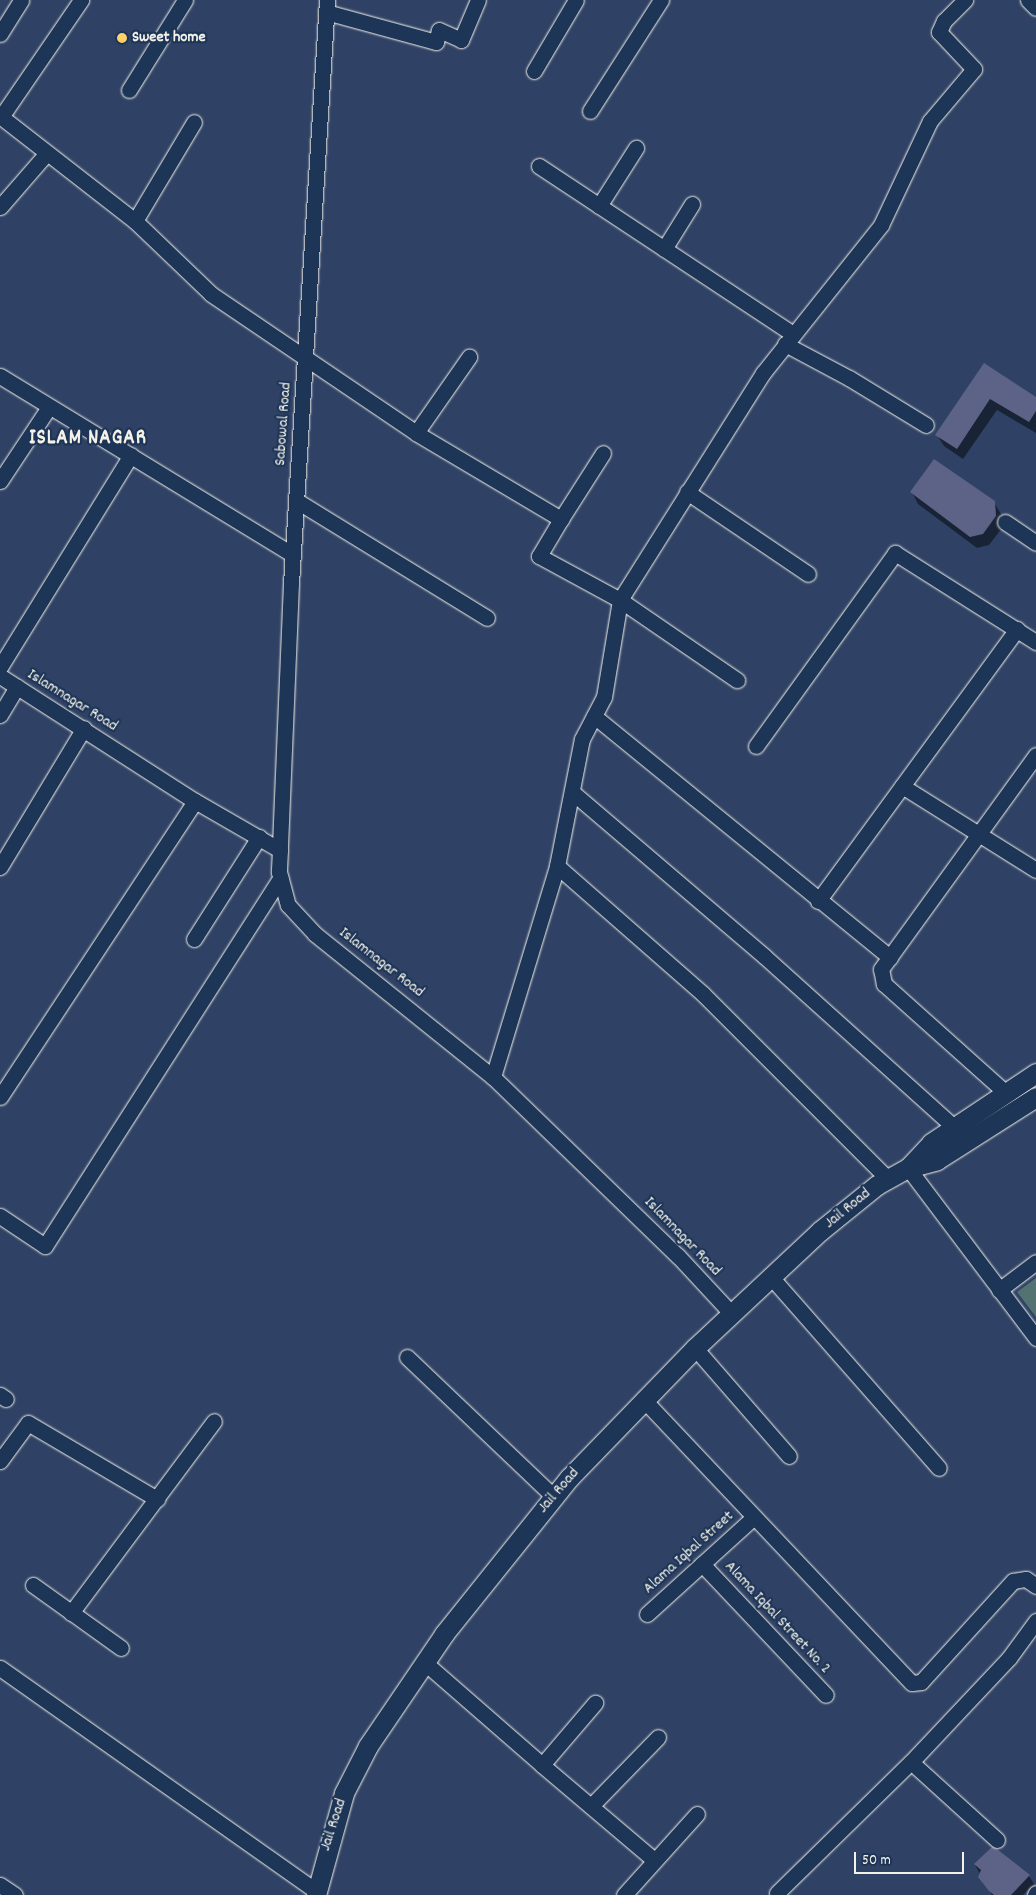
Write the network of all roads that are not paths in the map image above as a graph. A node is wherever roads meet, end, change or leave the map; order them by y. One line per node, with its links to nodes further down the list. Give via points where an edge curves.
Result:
1 (21, 0): 11 (street)
2 (81, 0): 15 (street)
3 (185, 0): 13 (street)
4 (478, 0): 9 (street, via 462,40 439,30 436,42)
5 (576, 0): 12 (street)
6 (661, 0): 14 (street)
7 (964, 0): 25 (street, via 944,21 939,32 974,69 930,121 881,225)
8 (1028, 0): 10 (street)
9 (326, 6): 27 (street, Sabowal Road)
10 (1036, 8)
11 (0, 34)
12 (534, 71)
13 (130, 90)
14 (590, 111)
15 (1, 116): 18 (street)
16 (194, 122): 23 (street)
17 (636, 148): 21 (street)
18 (46, 154): 22 (street); 23 (street)
19 (539, 166): 21 (street)
20 (692, 204): 24 (street)
21 (599, 206): 24 (street)
22 (0, 207)
23 (135, 221): 27 (street, via 211,294)
24 (664, 249): 25 (street)
25 (789, 339): 30 (street); 35 (street)
26 (469, 357): 31 (street)
27 (306, 358): 31 (street); 36 (street, Sabowal Road)
28 (0, 376): 29 (street)
29 (49, 407): 33 (street); 34 (street)
30 (926, 426)
31 (416, 433): 37 (street)
32 (603, 454): 37 (street)
33 (130, 455): 40 (street); 46 (street)
34 (0, 481)
35 (687, 492): 41 (street); 42 (street)
36 (297, 501): 40 (street, Sabowal Road); 43 (street)
37 (561, 519): 42 (street, via 539,556)
38 (1005, 522): 39 (street)
39 (1036, 543)
40 (293, 555): 60 (street, Sabowal Road)
41 (808, 574)
42 (620, 600): 48 (street); 51 (street, via 604,697)
43 (487, 618)
44 (1017, 629): 45 (street); 53 (street, via 895,553); 55 (street)
45 (1036, 642)
46 (0, 667)
47 (0, 676): 49 (street, Islamnagar Road)
48 (738, 680)
49 (17, 687): 50 (street); 52 (street, Islamnagar Road)
50 (0, 715)
51 (594, 716): 56 (street, via 582,739); 65 (street)
52 (84, 728): 57 (street, Islamnagar Road); 62 (street)
53 (756, 746)
54 (1036, 755): 58 (street)
55 (902, 786): 58 (street); 65 (street)
56 (572, 792): 61 (street); 73 (street, via 764,956)
57 (195, 801): 59 (street, Islamnagar Road); 71 (street)
58 (980, 835): 63 (street); 67 (street)
59 (259, 837): 60 (street, Islamnagar Road); 66 (street)
60 (280, 850): 64 (street, Islamnagar Road)
61 (558, 866): 69 (street); 75 (street, via 703,994)
62 (0, 867)
63 (1036, 870)
64 (280, 878): 69 (street, Islamnagar Road, via 288,904 315,934); 76 (street, via 45,1246)
65 (818, 901): 67 (street)
66 (194, 939)
67 (890, 956): 70 (street, via 881,968 884,984)
68 (1036, 1073): 70 (main road)
69 (493, 1077): 80 (street, Islamnagar Road, via 678,1256)
70 (1006, 1093): 73 (main road)
71 (0, 1097)
72 (1036, 1097): 74 (main road, via 937,1160)
73 (954, 1127): 74 (main road, via 931,1143)
74 (908, 1168): 75 (main road, Jail Road); 79 (street)
75 (888, 1180): 78 (main road, Jail Road, via 820,1231)
76 (0, 1216)
77 (1036, 1262): 79 (street)
78 (770, 1277): 80 (main road, Jail Road); 88 (street)
79 (999, 1290): 81 (street)
80 (731, 1313): 82 (main road, Jail Road)
81 (1036, 1338)
82 (695, 1348): 84 (main road, Jail Road); 86 (street)
83 (407, 1357): 89 (street)
84 (643, 1399): 89 (main road, Jail Road); 91 (street)
85 (214, 1421): 90 (street)
86 (789, 1456)
87 (0, 1461): 90 (street, via 28,1423)
88 (939, 1468)
89 (554, 1497): 99 (main road, Jail Road)
90 (157, 1499): 95 (street)
91 (754, 1517): 92 (street, Alama Iqbal Street); 94 (street, via 912,1683 921,1682 1013,1581 1026,1580)
92 (702, 1564): 96 (street, Alama Iqbal Street); 101 (street, Alama Iqbal Street No. 2)
93 (33, 1585): 95 (street)
94 (1036, 1586)
95 (71, 1613): 98 (street)
96 (647, 1614)
97 (1036, 1621): 104 (street, via 1009,1658)
98 (121, 1648)
99 (424, 1662): 105 (street); 111 (main road, Jail Road, via 368,1746 344,1793)
100 (0, 1668): 111 (street)
101 (826, 1696)
102 (595, 1703): 105 (street)
103 (658, 1737): 106 (street)
104 (911, 1762): 108 (street); 112 (street)
105 (542, 1765): 106 (street)
106 (591, 1806): 109 (street)
107 (697, 1814): 109 (street)
108 (997, 1840)
109 (654, 1860): 114 (street)
110 (0, 1884): 113 (street)
111 (316, 1893)
112 (777, 1893)
113 (15, 1895)
114 (624, 1895)

